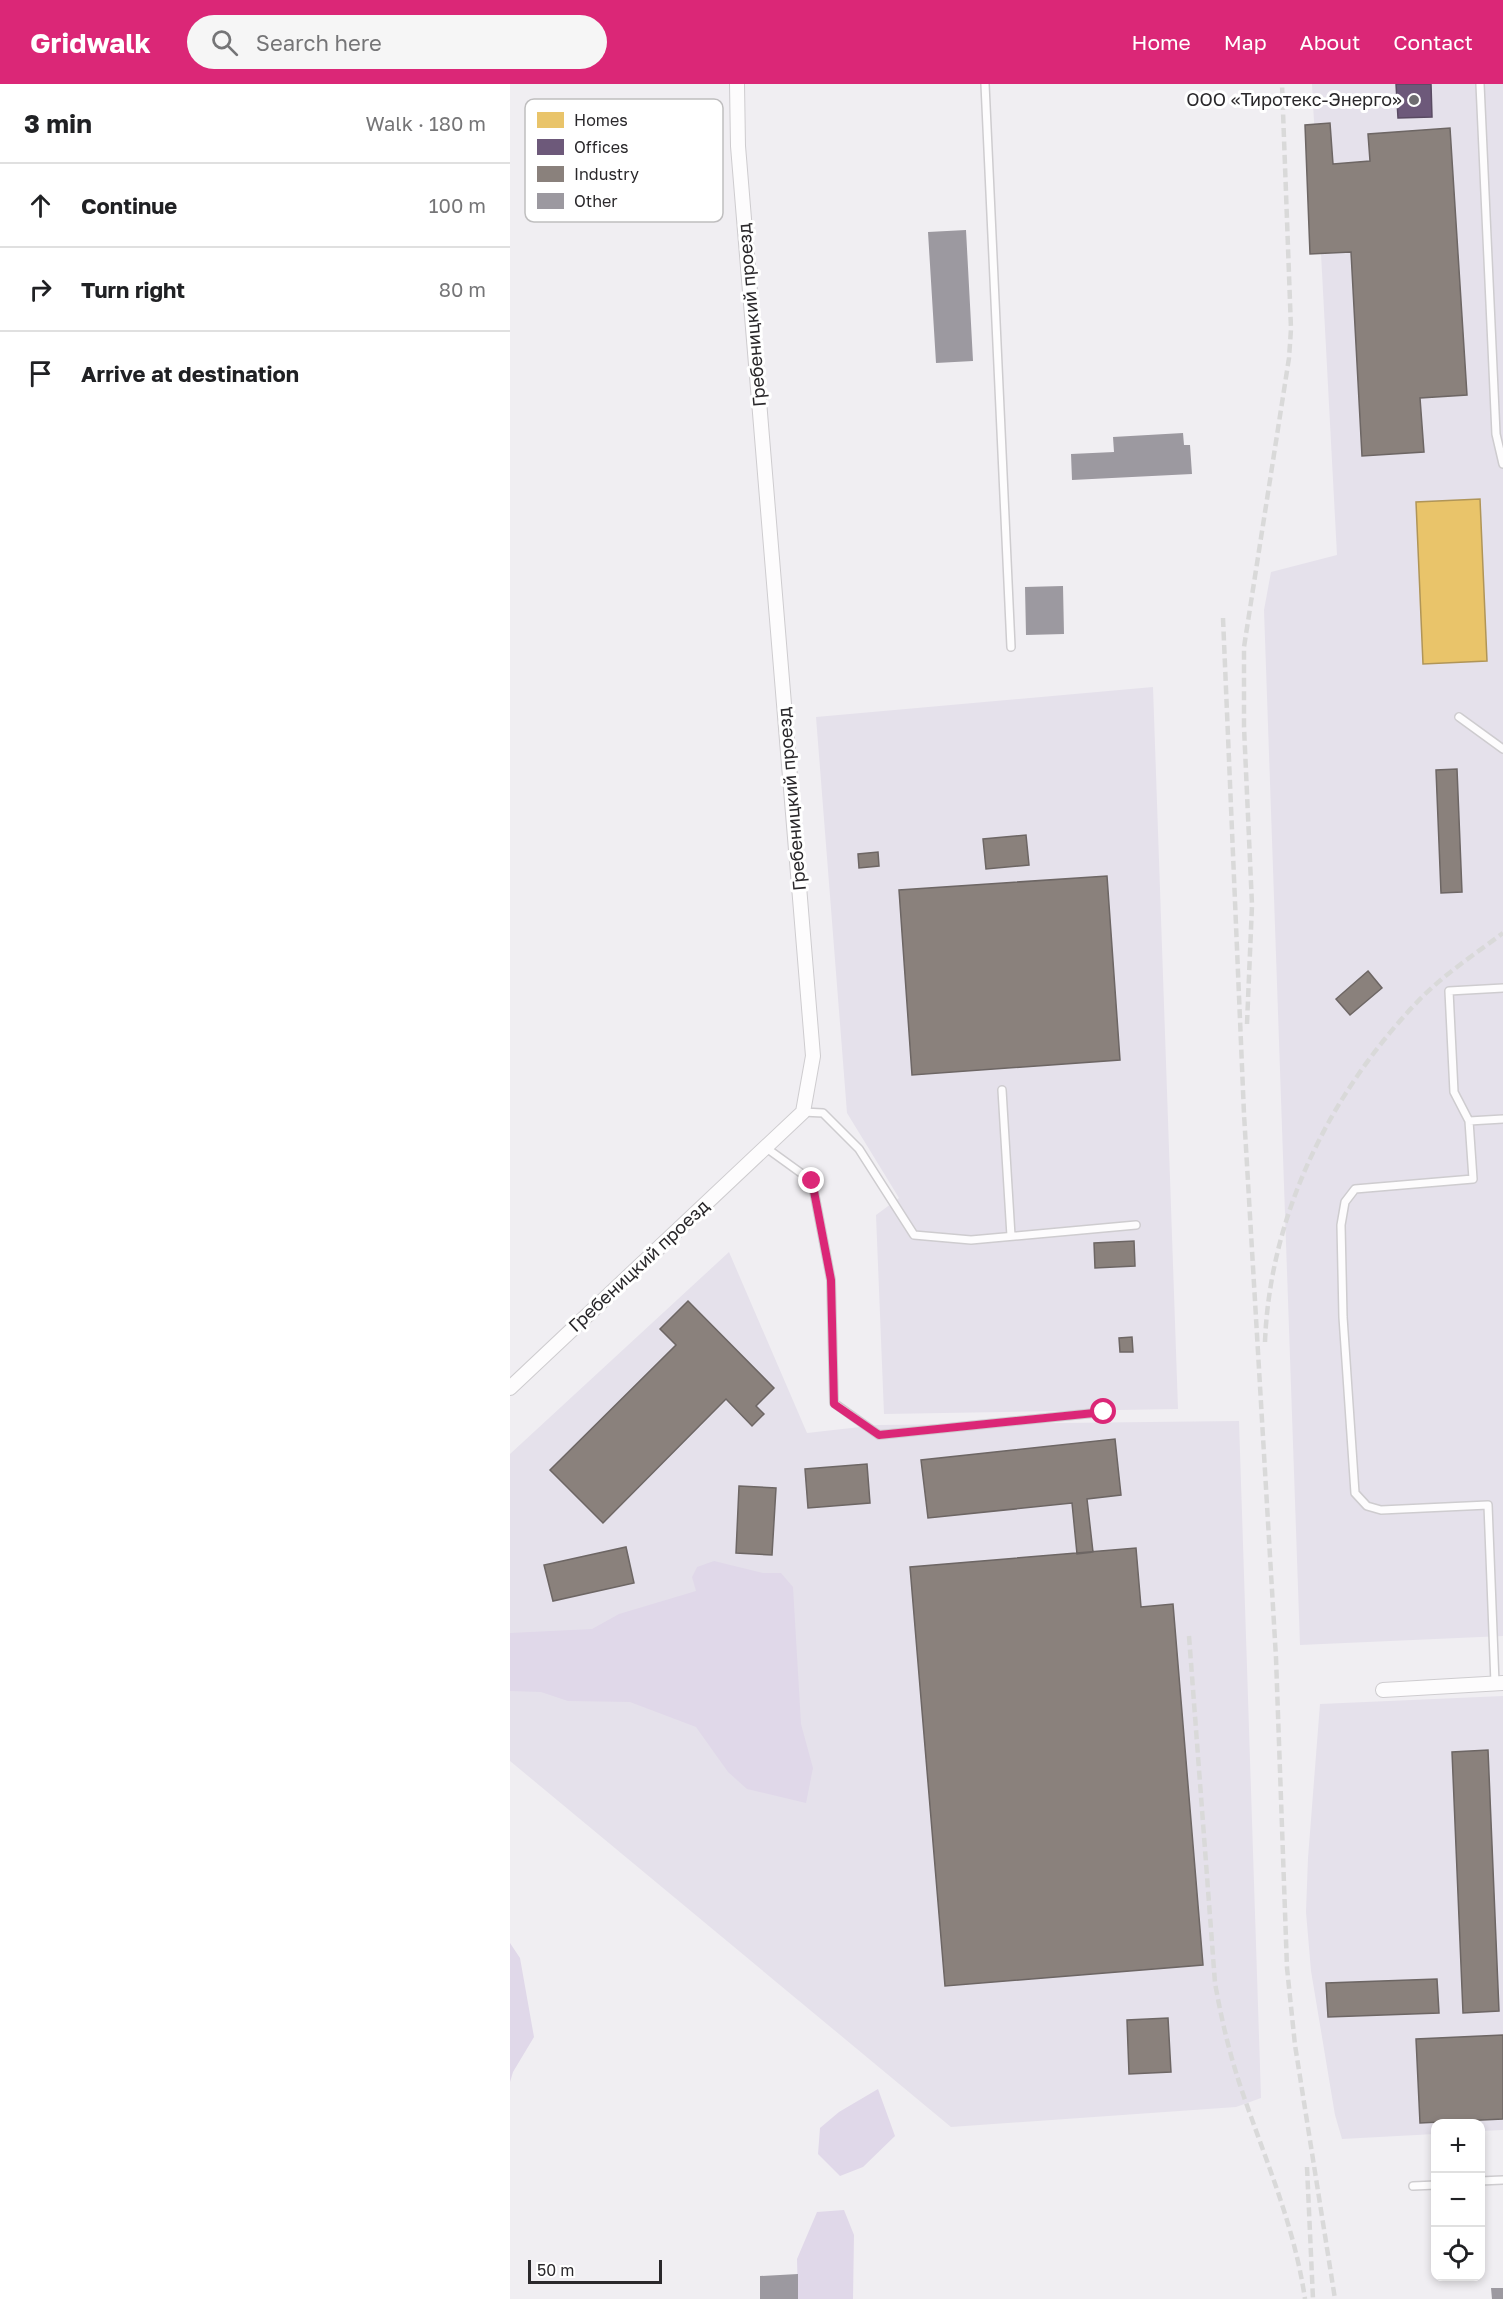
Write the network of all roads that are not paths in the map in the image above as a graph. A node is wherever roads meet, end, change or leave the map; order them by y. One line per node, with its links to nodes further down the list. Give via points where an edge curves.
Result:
1 (737, 84): 11 (street, Гребеницкий проезд, via 739,158 813,1056)
2 (985, 84): 6 (lane)
3 (1480, 84): 4 (lane)
4 (1500, 434): 5 (lane)
5 (1503, 464)
6 (1011, 647)
7 (1459, 717): 8 (lane)
8 (1503, 749)
9 (1503, 988): 13 (lane, via 1449,992 1454,1092)
10 (1002, 1089): 16 (lane)
11 (803, 1112): 14 (street, Гребеницкий проезд); 16 (lane, via 823,1113 859,1149 914,1235 970,1240)
12 (1503, 1119): 13 (lane)
13 (1469, 1121): 19 (lane, via 1473,1179 1354,1189 1346,1202 1341,1225 1343,1317 1355,1493 1367,1506 1381,1510 1488,1505)
14 (765, 1147): 17 (street, Гребеницкий проезд); 18 (lane, via 812,1181 831,1280 834,1404 879,1435)
15 (1136, 1225): 16 (lane)
16 (1011, 1236)
17 (510, 1388)
18 (1104, 1412)
19 (1499, 1683): 20 (street)
20 (1383, 1690)
21 (1503, 2180): 22 (lane)
22 (1485, 2181)
23 (1431, 2185): 24 (lane)
24 (1413, 2186)

